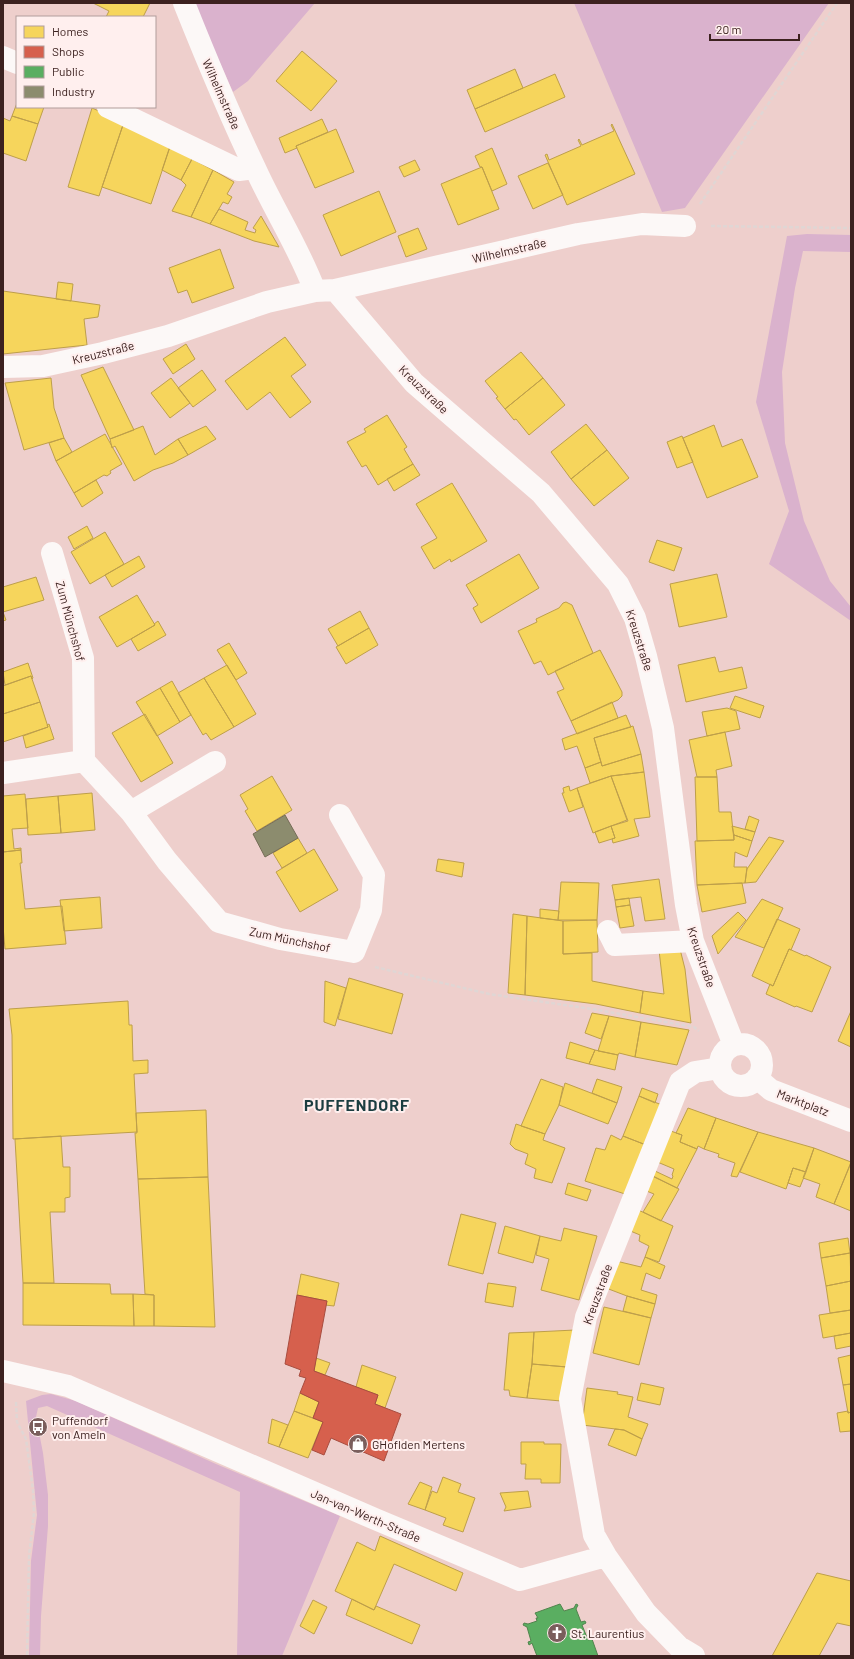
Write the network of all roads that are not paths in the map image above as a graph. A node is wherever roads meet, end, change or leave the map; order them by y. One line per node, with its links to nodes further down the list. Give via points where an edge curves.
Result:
1 (184, 3): 5 (street, Wilhelmstraße)
2 (3, 57): 3 (street)
3 (16, 63)
4 (110, 108): 5 (street, via 239,170)
5 (255, 168): 7 (street, Kreuzstraße, via 306,264)
6 (685, 226): 7 (street, Wilhelmstraße, via 642,224 578,234)
7 (325, 290): 8 (street, Kreuzstraße, via 267,302 168,336 103,353 43,366); 16 (street, Kreuzstraße, via 414,383 541,493 618,584 635,618 663,728 686,905)
8 (3, 367)
9 (52, 553): 10 (street, Zum Münchshof, via 83,658)
10 (84, 761): 12 (street); 13 (street, Zum Münchshof)
11 (215, 762): 13 (street)
12 (3, 772)
13 (131, 812): 14 (street, Zum Münchshof, via 167,861 219,922 280,939 354,952 371,910 374,875)
14 (340, 815)
15 (608, 931): 16 (street, via 615,945)
16 (694, 941): 17 (street, Kreuzstraße)
17 (726, 1055): 18 (street, via 721,1073 727,1081 744,1086); 18 (street, via 737,1043 747,1044 755,1049 761,1057 763,1066); 21 (street, Kreuzstraße, via 680,1082 586,1317 570,1399 594,1535)
18 (757, 1078): 19 (street, Marktplatz, via 772,1090)
19 (851, 1121)
20 (8, 1372): 21 (street, Jan-van-Werth-Straße, via 68,1386 520,1580)
21 (606, 1556): 22 (street, via 646,1613 679,1647)
22 (694, 1656)

